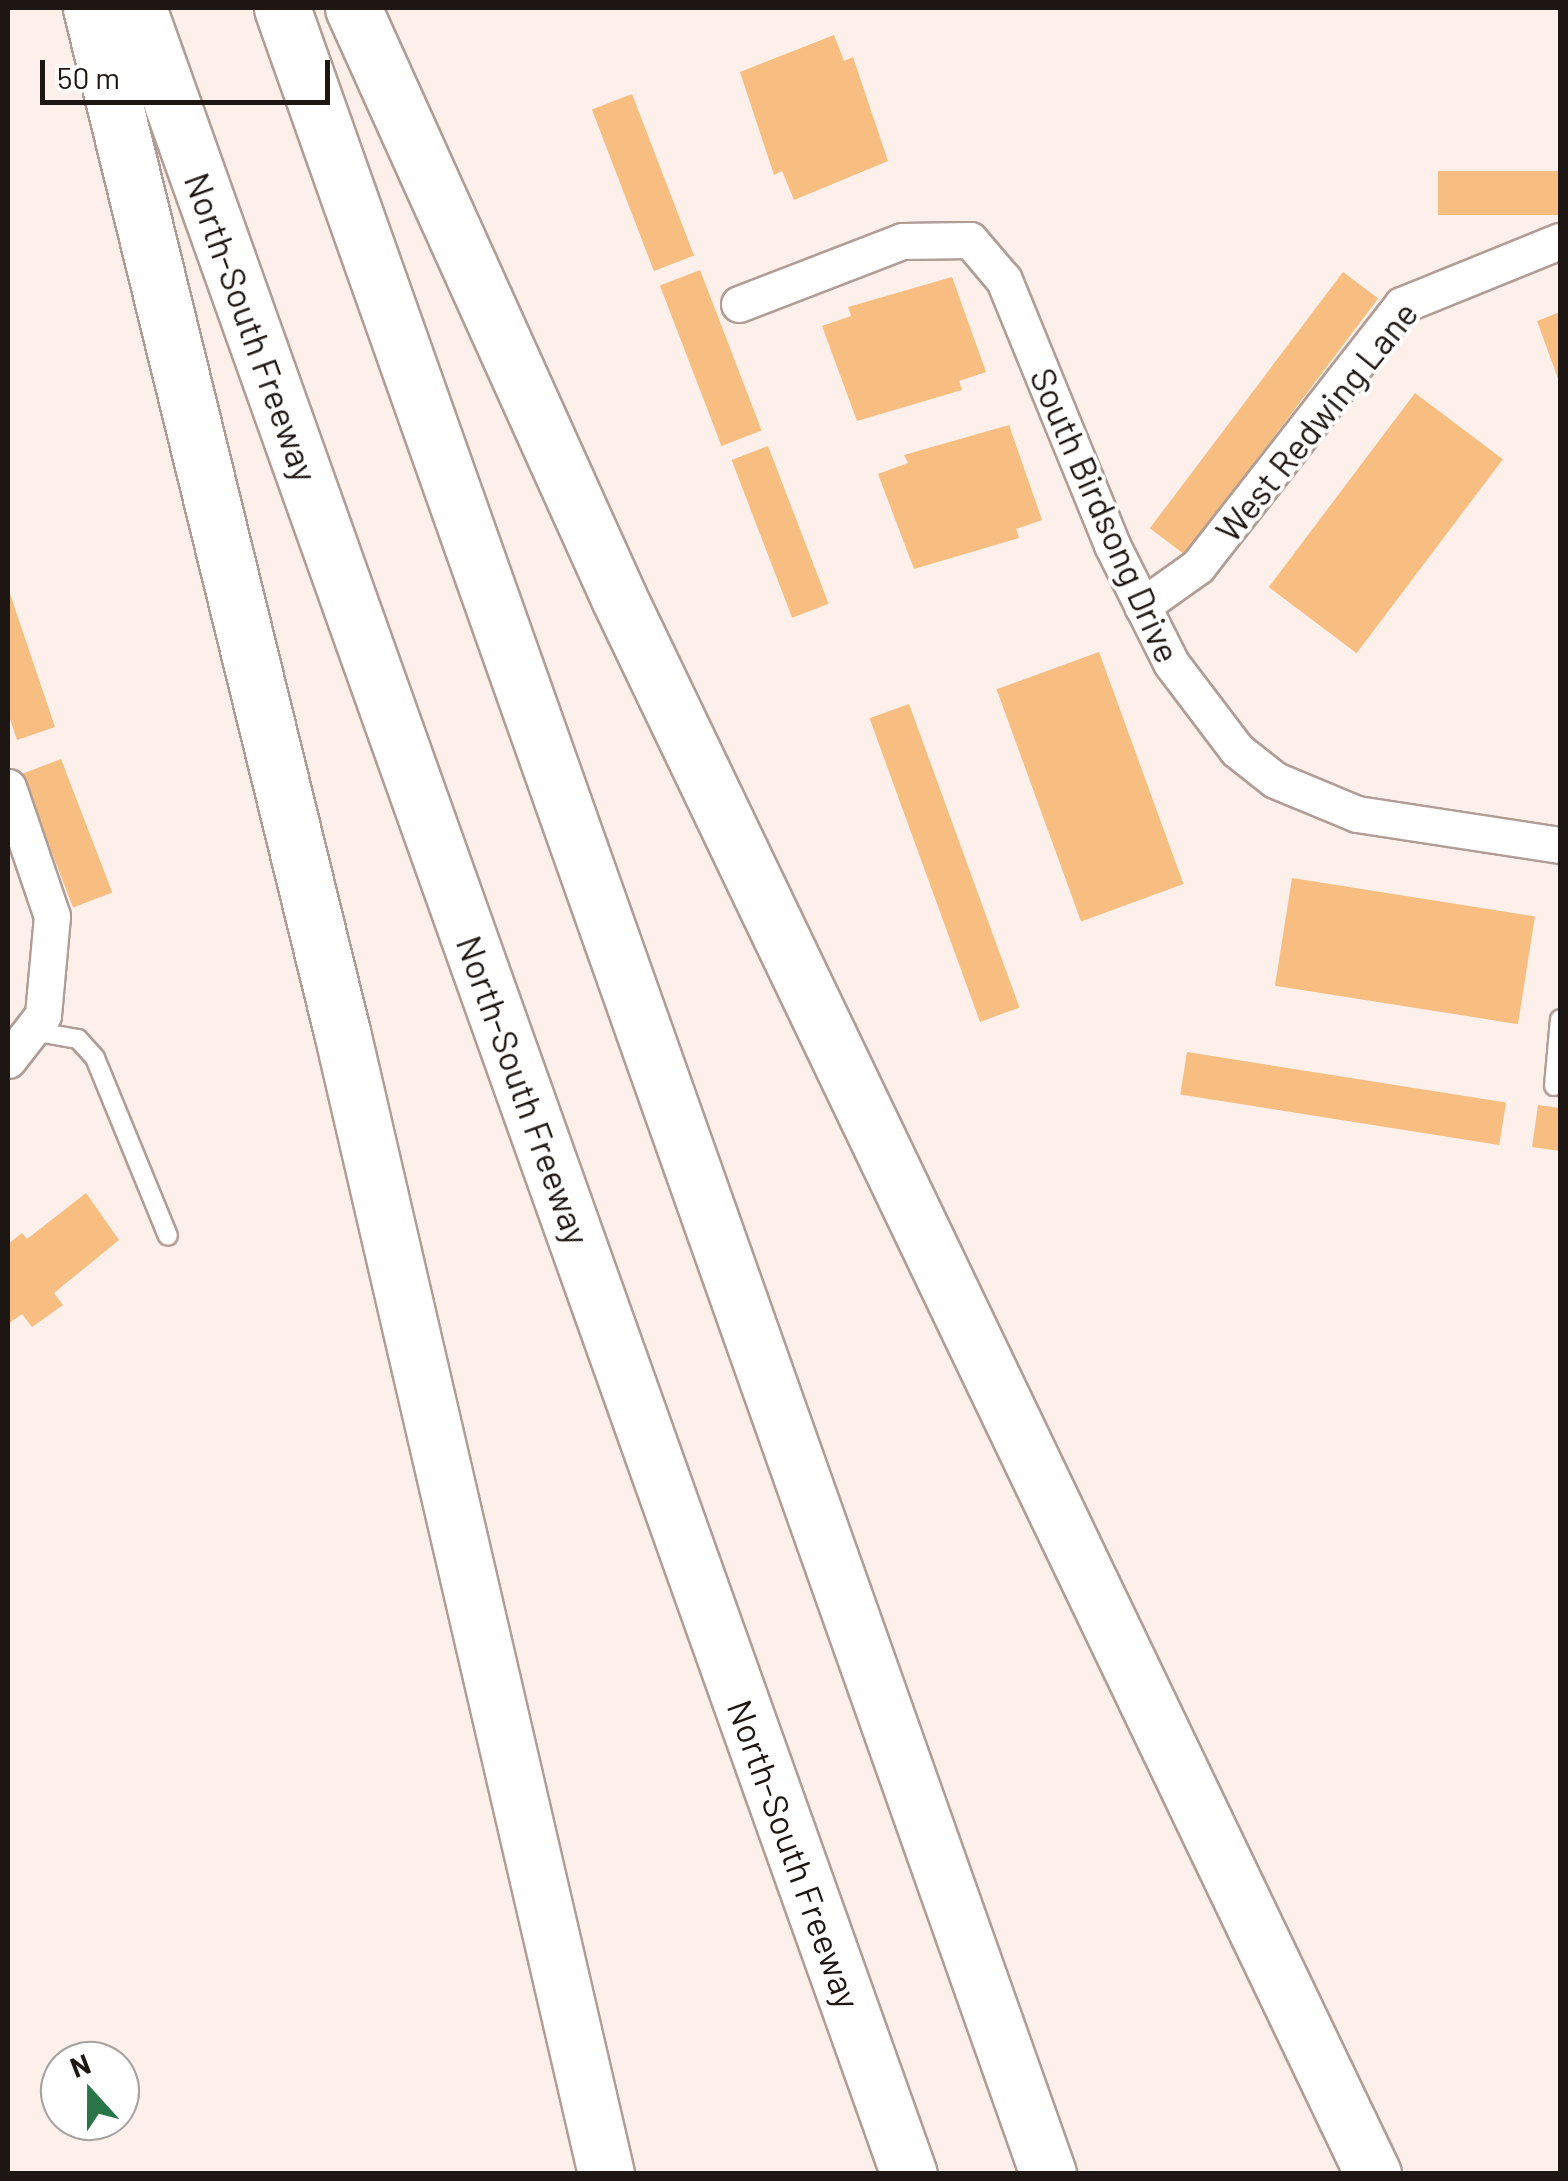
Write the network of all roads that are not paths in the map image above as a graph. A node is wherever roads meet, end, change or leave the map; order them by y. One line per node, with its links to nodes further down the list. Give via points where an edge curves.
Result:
1 (91, 8): 16 (highway, via 337,1014)
2 (138, 8): 17 (highway, North-South Freeway)
3 (282, 8): 18 (highway)
4 (353, 8): 15 (highway, via 619,598)
5 (1560, 241): 7 (street, West Redwing Lane, via 1402,305 1198,566)
6 (738, 304): 7 (street, South Birdsong Drive, via 902,241 942,235 990,254)
7 (1142, 606): 9 (street, South Birdsong Drive, via 1203,714 1275,780 1356,814)
8 (8, 788): 11 (street, via 52,916 44,1015)
9 (1560, 845)
10 (1560, 1019): 13 (lane)
11 (31, 1031): 12 (street); 14 (lane, via 78,1039 95,1058)
12 (8, 1060)
13 (1554, 1086)
14 (168, 1236)
15 (1292, 1998): 19 (highway); 20 (highway)
16 (606, 2174)
17 (910, 2174)
18 (1048, 2174)
19 (1372, 2174)
20 (1405, 2174)

